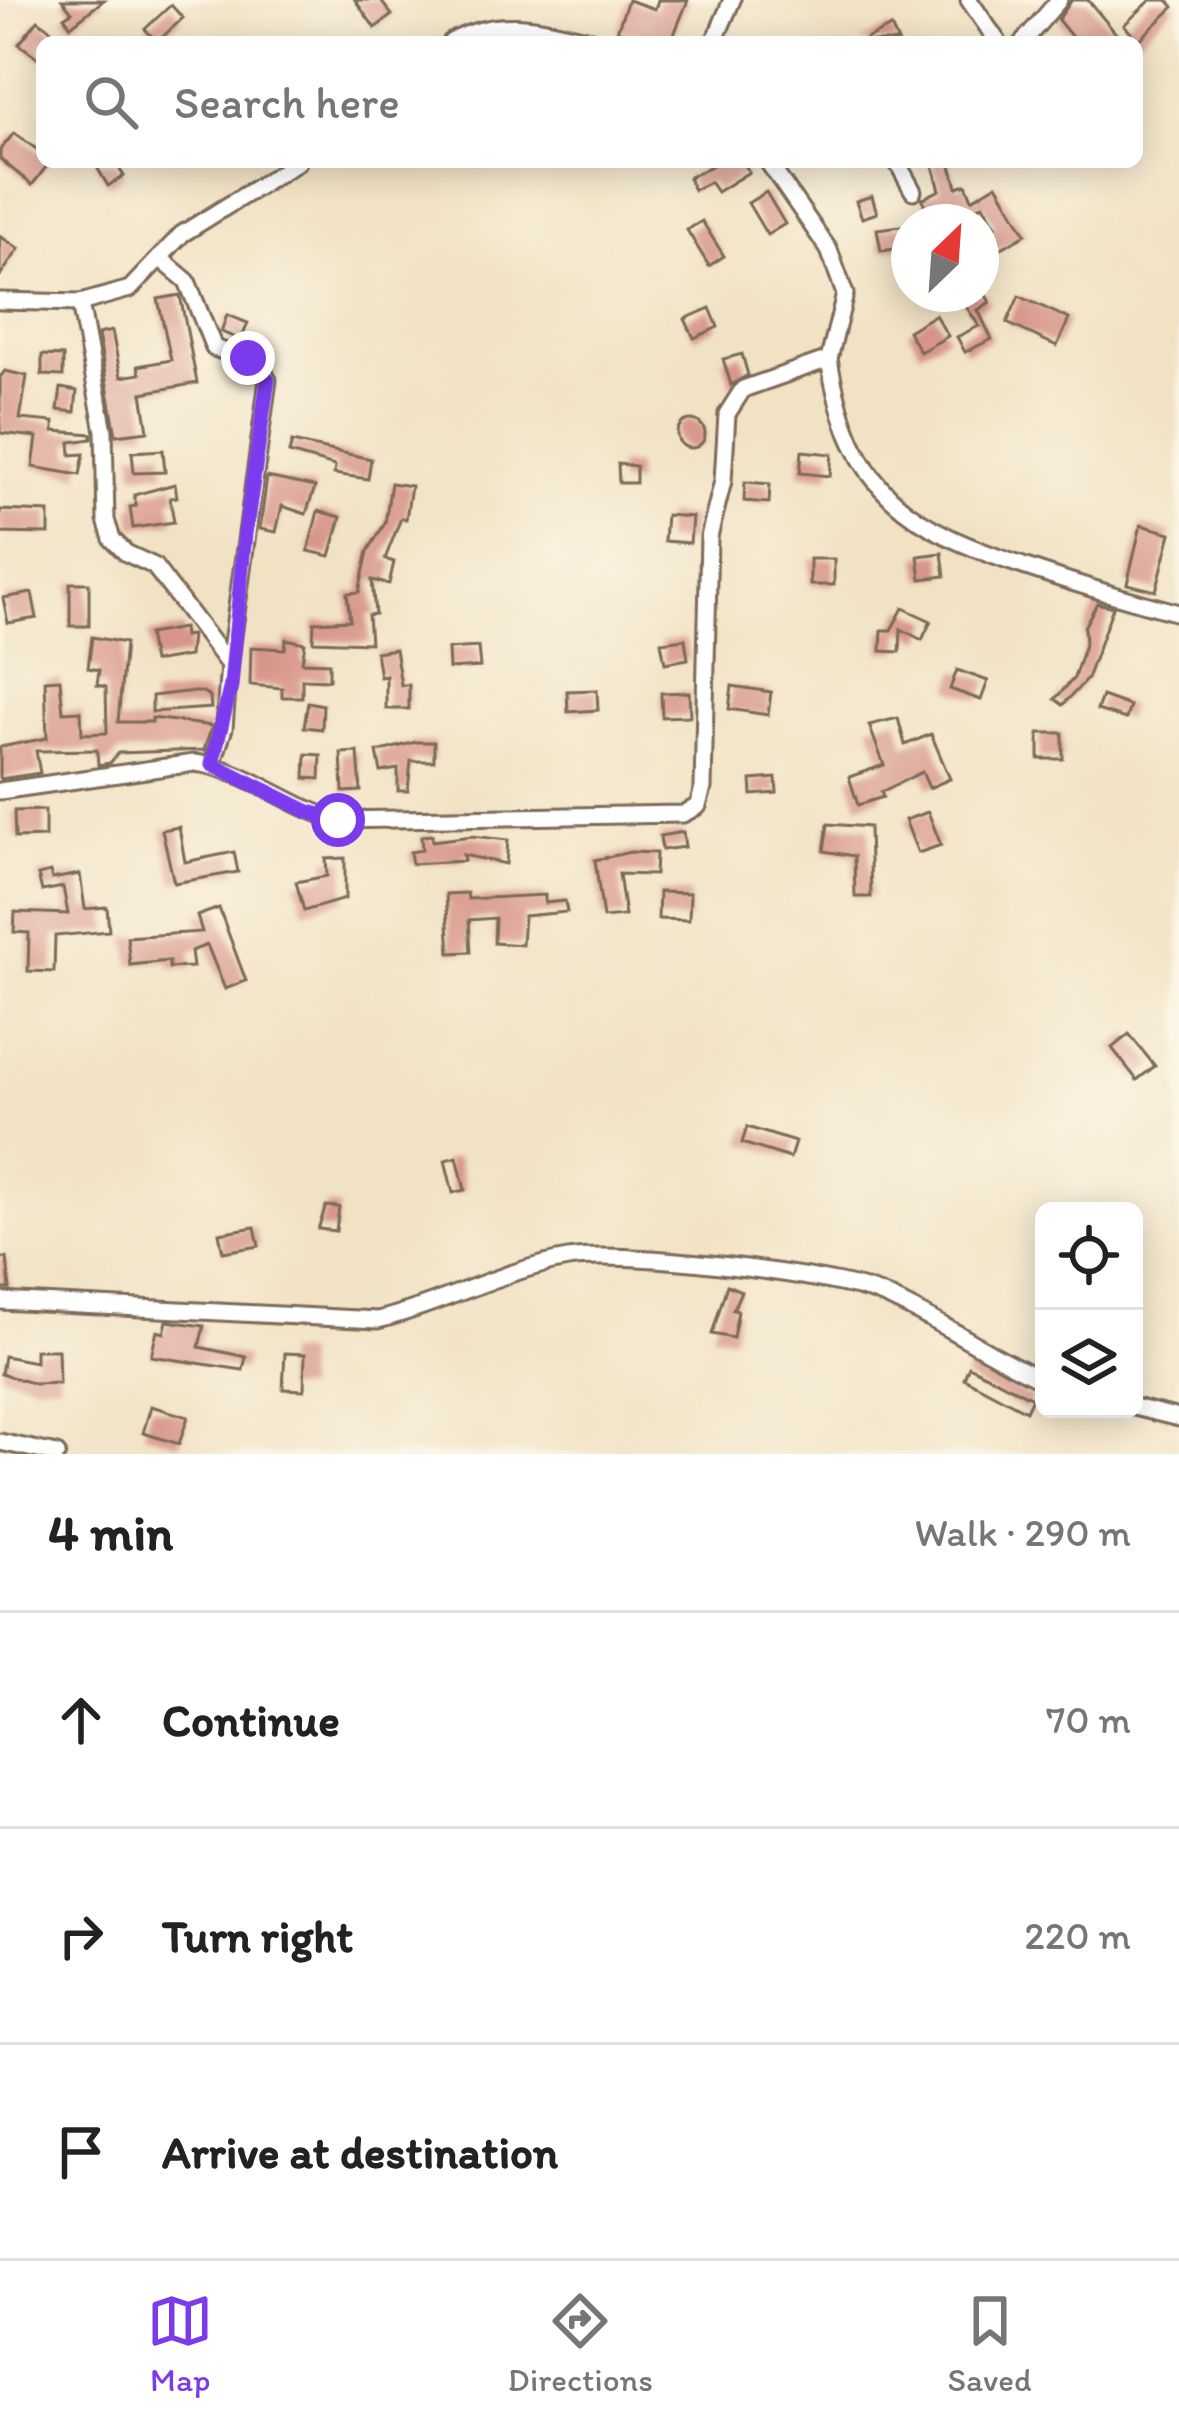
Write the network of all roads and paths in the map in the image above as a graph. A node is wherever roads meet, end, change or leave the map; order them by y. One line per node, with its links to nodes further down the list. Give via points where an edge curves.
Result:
1 (732, 0): 6 (street)
2 (969, 0): 7 (street)
3 (1059, 0): 8 (street)
4 (462, 36): 5 (street, via 478,27 526,25)
5 (573, 36)
6 (717, 36)
7 (994, 36)
8 (1028, 36)
9 (288, 168): 13 (street, via 182,235)
10 (773, 168): 16 (street, via 830,250 845,294)
11 (900, 168): 12 (street)
12 (913, 191)
13 (162, 260): 15 (street, via 130,290); 18 (street, via 187,281 214,348 259,363 268,380)
14 (0, 301): 15 (street)
15 (80, 303): 18 (street, via 104,431 112,539 163,576)
16 (829, 359): 17 (street, via 848,439 916,522 961,545); 19 (street, via 743,389 727,414 709,536 698,806 683,814 338,820)
17 (1179, 613)
18 (229, 665): 19 (street)
19 (212, 764): 20 (street)
20 (0, 790)
21 (0, 1301): 22 (street, via 377,1320 527,1268 613,1258 841,1281 932,1318)
22 (1035, 1376)
23 (1143, 1409): 24 (street)
24 (1179, 1418)
25 (0, 1442): 26 (street)
26 (57, 1454)

